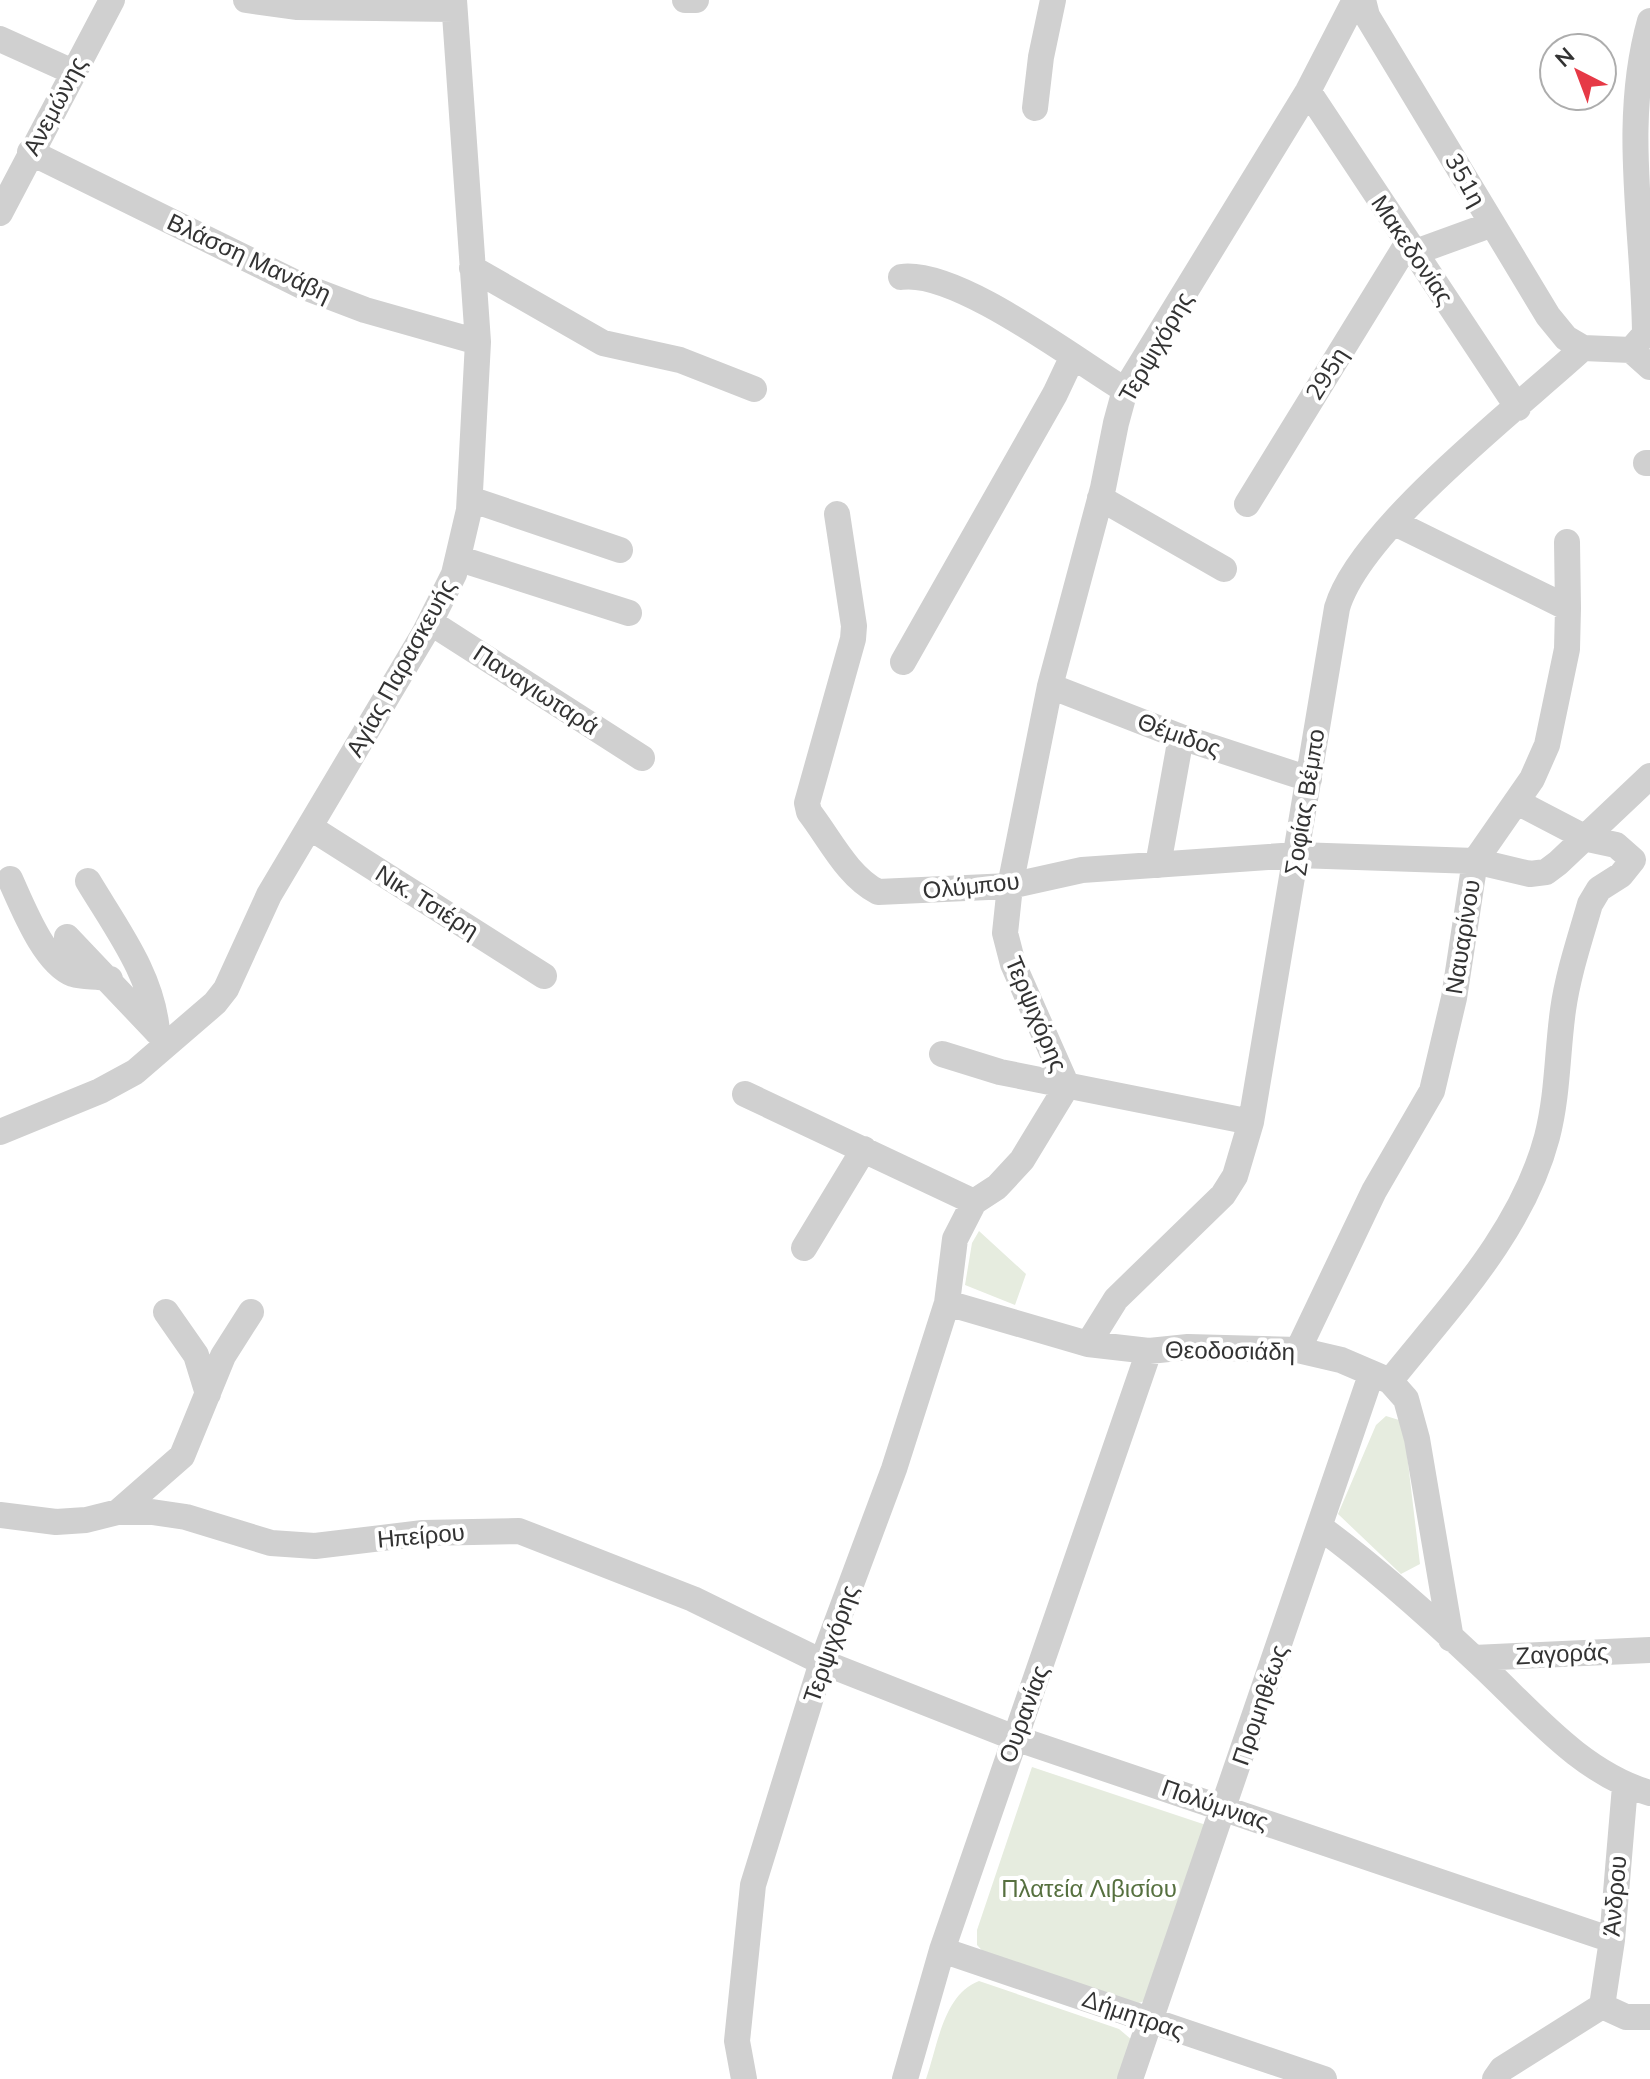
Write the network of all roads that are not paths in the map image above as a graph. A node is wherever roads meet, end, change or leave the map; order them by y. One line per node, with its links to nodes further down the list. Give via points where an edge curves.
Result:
1 (112, 0): 11 (street, Ανεμώνης)
2 (246, 0): 8 (street, via 296,7)
3 (685, 0): 4 (street)
4 (696, 0)
5 (1053, 0): 13 (street)
6 (1355, 0): 12 (street, Τερψιχόρης)
7 (1363, 0): 17 (street, 351η, via 1367,16)
8 (454, 4): 19 (street, Αγίας Παρασκευής)
9 (1650, 21): 15 (street, via 1638,98)
10 (0, 39): 11 (street)
11 (73, 72): 14 (street, Ανεμώνης)
12 (1308, 91): 18 (street, Μακεδονίας); 26 (street, Τερψιχόρης)
13 (1035, 108)
14 (30, 152): 16 (street, Ανεμώνης); 21 (street, Βλάσση Μανάβη, via 302,286)
15 (1642, 197): 22 (street)
16 (2, 203)
17 (1490, 225): 18 (street); 23 (street, 351η, via 1557,329)
18 (1410, 248): 27 (street, Μακεδονίας); 30 (street, 295η)
19 (472, 268): 21 (street, Αγίας Παρασκευής); 25 (street, via 603,343 680,360)
20 (901, 277): 24 (street, via 928,277 948,285 1004,313)
21 (478, 342): 29 (street, Αγίας Παρασκευής)
22 (1644, 346): 23 (street)
23 (1583, 348): 27 (street, Σοφίας Βέμπο)
24 (1072, 358): 26 (street); 40 (street)
25 (754, 389)
26 (1125, 390): 28 (street, Τερψιχόρης)
27 (1518, 408): 32 (street, Σοφίας Βέμπο)
28 (1100, 498): 36 (street); 41 (street, Τερψιχόρης)
29 (470, 499): 34 (street); 35 (street, Αγίας Παρασκευής)
30 (1247, 504)
31 (837, 514): 54 (street, Ολύμπου, via 853,639 808,795 809,812 861,881 878,892)
32 (1395, 523): 37 (street); 45 (street, Σοφίας Βέμπο, via 1341,595)
33 (1567, 542): 37 (street, Ναυαρίνου)
34 (620, 550)
35 (460, 559): 38 (street); 39 (street, Αγίας Παρασκευής)
36 (1224, 569)
37 (1568, 608): 46 (street, Ναυαρίνου, via 1556,717)
38 (629, 613)
39 (430, 622): 43 (street, Παναγιωταρά); 47 (street, Αγίας Παρασκευής)
40 (903, 662)
41 (1050, 686): 42 (street, Θέμιδος); 54 (street, Τερψιχόρης)
42 (1181, 737): 45 (street, Θέμιδος); 51 (street)
43 (642, 758)
44 (1650, 776): 48 (street, Ολύμπου)
45 (1309, 779): 49 (street, Σοφίας Βέμπο)
46 (1517, 802): 48 (street); 50 (street, Ναυαρίνου)
47 (311, 828): 56 (street, Νικ. Τσιέρη); 58 (street, Αγίας Παρασκευής, via 269,895 226,989 200,1019)
48 (1588, 839): 50 (street, Ολύμπου, via 1546,872 1530,874); 73 (street, via 1616,845 1633,860 1599,889 1590,904 1563,1007 1558,1086 1546,1140 1487,1260)
49 (1297, 855): 50 (street, Ολύμπου); 51 (street, Ολύμπου); 62 (street, Σοφίας Βέμπο)
50 (1475, 861): 71 (street, Ναυαρίνου, via 1454,998 1432,1091 1374,1191)
51 (1158, 865): 54 (street, Ολύμπου, via 1082,870)
52 (10, 879): 57 (street, via 55,961 73,973)
53 (88, 881): 58 (street, via 136,961)
54 (1010, 886): 60 (street, Τερψιχόρης, via 1008,952)
55 (67, 937): 57 (street)
56 (544, 976)
57 (110, 979): 58 (street)
58 (163, 1039): 63 (street, Αγίας Παρασκευής, via 110,1086)
59 (942, 1054): 60 (street)
60 (1067, 1086): 62 (street); 65 (street, Τερψιχόρης, via 1011,1174)
61 (745, 1094): 64 (street)
62 (1251, 1122): 70 (street, Σοφίας Βέμπο, via 1235,1176 1223,1195 1116,1299)
63 (0, 1132)
64 (864, 1149): 65 (street); 66 (street)
65 (974, 1202): 67 (street, Τερψιχόρης, via 955,1239)
66 (804, 1248)
67 (947, 1303): 70 (street, Θεοδοσιάδη); 81 (street, Τερψιχόρης, via 894,1469)
68 (166, 1312): 74 (street, via 196,1355)
69 (251, 1312): 74 (street, via 223,1356)
70 (1088, 1344): 72 (street, Θεοδοσιάδη)
71 (1298, 1350): 72 (street, Θεοδοσιάδη); 73 (street, Θεοδοσιάδη, via 1341,1360)
72 (1149, 1351): 82 (street, Ουρανίας)
73 (1380, 1378): 77 (street, Προμηθέως); 78 (street, via 1406,1399 1417,1439)
74 (208, 1394): 75 (street, via 182,1456)
75 (118, 1512): 76 (street, Ηπείρου, via 56,1522); 81 (street, Ηπείρου, via 171,1514 271,1543 315,1546 423,1533 519,1531 693,1599)
76 (0, 1515)
77 (1321, 1528): 78 (street); 85 (street, Προμηθέως)
78 (1451, 1639): 80 (street)
79 (1650, 1650): 80 (street, Ζαγοράς)
80 (1474, 1658): 83 (street, via 1565,1743)
81 (822, 1662): 82 (street, Πολύμνιας); 91 (street, Τερψιχόρης, via 753,1885 737,2041)
82 (1015, 1738): 85 (street, Πολύμνιας); 87 (street, Ουρανίας)
83 (1625, 1786): 84 (street); 86 (street, Άνδρου)
84 (1650, 1793)
85 (1224, 1808): 86 (street, Πολύμνιας); 90 (street, Προμηθέως)
86 (1612, 1940): 88 (street, Άνδρου)
87 (942, 1950): 90 (street, Δήμητρας); 92 (street, Ουρανίας)
88 (1602, 2006): 89 (street, via 1626,2017); 95 (street, via 1502,2069)
89 (1650, 2017)
90 (1149, 2021): 93 (street, Προμηθέως); 94 (street, Δήμητρας)
91 (744, 2079)
92 (905, 2079)
93 (1130, 2079)
94 (1324, 2079)
95 (1495, 2079)

